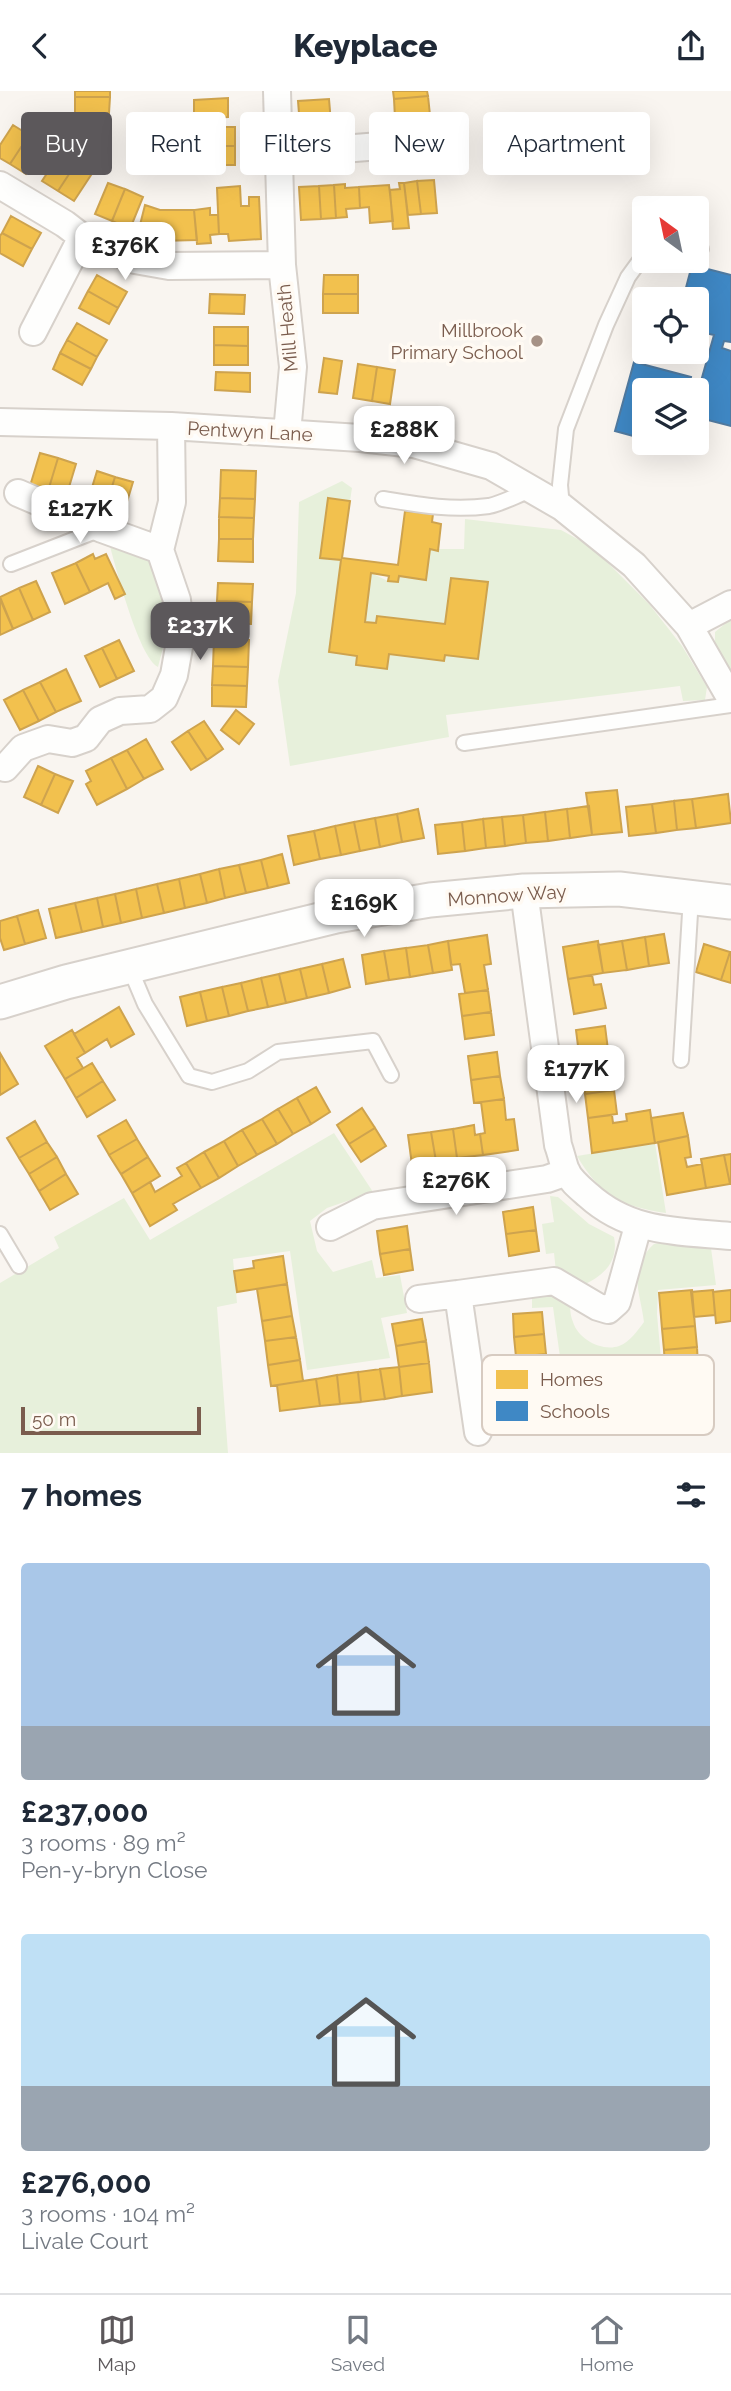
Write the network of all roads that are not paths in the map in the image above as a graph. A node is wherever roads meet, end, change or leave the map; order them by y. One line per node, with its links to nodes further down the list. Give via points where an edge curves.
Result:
1 (276, 91): 2 (street, Mill Heath)
2 (277, 112)
3 (280, 175): 6 (street, Mill Heath)
4 (0, 185): 5 (street, Mill Heath)
5 (82, 237): 6 (street, Mill Heath, via 135,260 169,266); 8 (street)
6 (282, 265): 11 (street, Mill Heath, via 293,367)
7 (632, 272): 15 (lane, via 566,429)
8 (33, 332)
9 (0, 422): 10 (street, Pentwyn Lane)
10 (171, 426): 11 (street, Pentwyn Lane); 17 (street, via 172,502)
11 (287, 433): 12 (street, Pentwyn Lane, via 414,444 491,466)
12 (531, 490): 14 (lane, via 491,505 440,509); 15 (street, Pentwyn Lane)
13 (18, 493): 16 (street)
14 (383, 499)
15 (562, 507): 20 (street, Pentwyn Lane, via 634,565)
16 (102, 529): 17 (street); 18 (lane)
17 (160, 550): 24 (street, via 177,600 181,636 174,675 164,698 150,709 120,711 100,720 86,737 72,743 48,739 23,748)
18 (11, 564)
19 (731, 604): 20 (street)
20 (689, 626): 21 (street, Pentwyn Lane)
21 (731, 699)
22 (731, 705): 23 (lane)
23 (464, 743)
24 (5, 768)
25 (524, 891): 26 (street, Monnow Way, via 619,889); 28 (street, Monnow Way, via 335,916); 32 (street, via 558,1145)
26 (691, 896): 27 (street, Monnow Way); 30 (lane)
27 (731, 902)
28 (129, 966): 29 (street, Monnow Way); 31 (lane, via 145,1004 189,1076 212,1082 248,1071 278,1052 373,1041)
29 (0, 1002)
30 (681, 1060)
31 (391, 1075)
32 (567, 1172): 33 (street, via 600,1206); 34 (street, via 372,1206)
33 (638, 1226): 36 (street); 38 (street, via 617,1303 608,1310 554,1281)
34 (330, 1227)
35 (0, 1234): 37 (lane)
36 (731, 1236)
37 (19, 1266)
38 (458, 1294): 39 (street); 40 (street)
39 (419, 1300)
40 (478, 1432)

